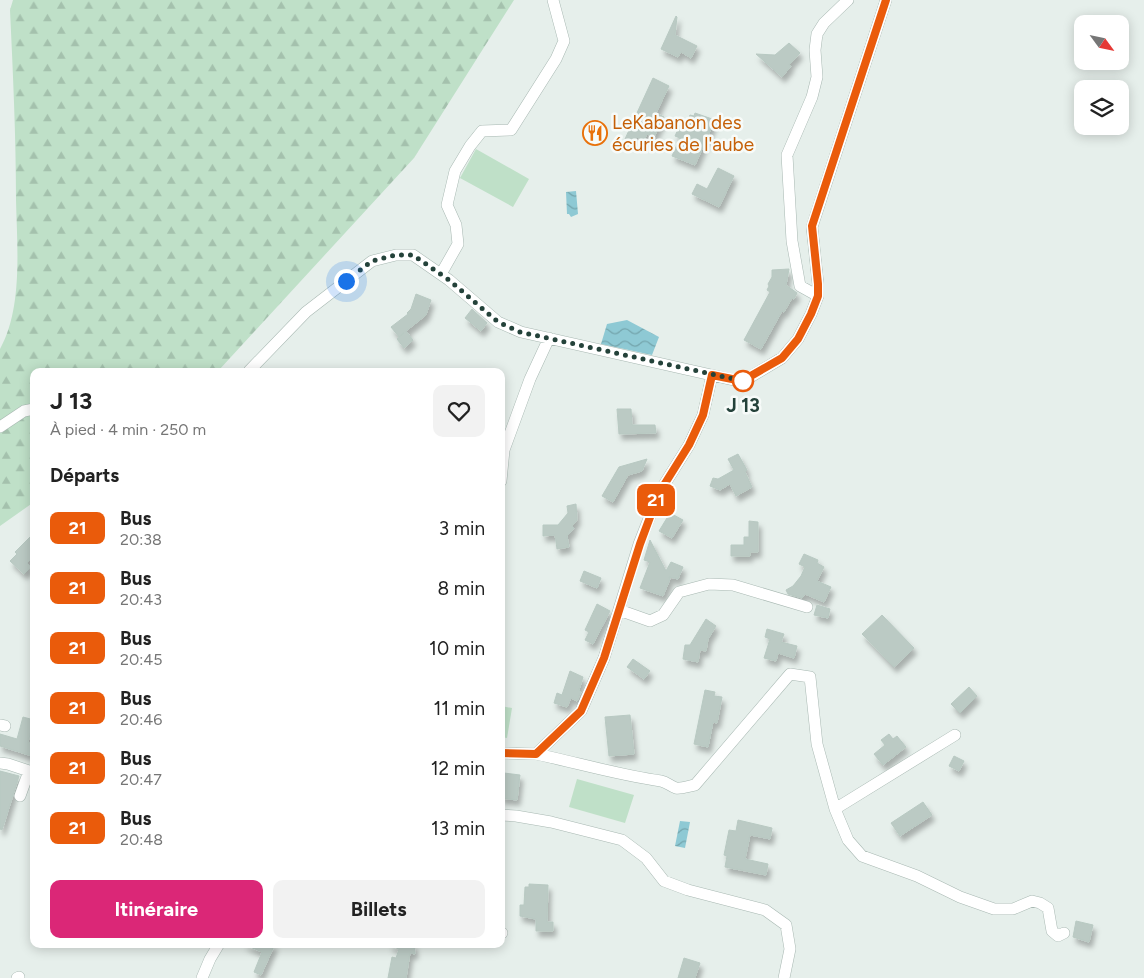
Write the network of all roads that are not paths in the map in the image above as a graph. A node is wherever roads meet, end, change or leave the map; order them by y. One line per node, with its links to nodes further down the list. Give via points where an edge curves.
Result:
1 (553, 0): 4 (street, via 564,41 510,130 482,131 455,172 448,206 456,225 458,244)
2 (848, 0): 5 (street, via 817,34 812,97 787,154 792,241 800,286)
3 (886, 0): 5 (street, via 812,226)
4 (441, 274): 6 (street, via 498,322 520,332); 7 (street, via 413,255 372,261 306,312)
5 (818, 296): 8 (street, via 798,339 782,358 742,381)
6 (549, 338): 8 (street); 11 (street)
7 (252, 368)
8 (712, 375): 13 (street, via 703,415 689,445 659,493)
9 (30, 410): 10 (street)
10 (0, 427)
11 (505, 447)
12 (807, 607): 13 (street, via 733,584 709,584 679,592 663,615 650,621)
13 (619, 610): 16 (street, via 604,658 581,711)
14 (955, 735): 19 (street)
15 (505, 753): 16 (street)
16 (536, 754): 19 (street, via 620,775 664,782 677,788 695,785 790,674 810,677 817,744)
17 (0, 763): 18 (street, via 28,771)
18 (20, 796)
19 (835, 809): 21 (street, via 848,840 862,856 994,910 1013,909 1032,901 1040,903 1048,908 1052,931 1058,936)
20 (505, 815): 24 (street, via 551,822 622,840 646,858 664,881 765,910 786,925 790,949)
21 (1064, 933)
22 (217, 948): 23 (street)
23 (202, 978)
24 (784, 978)

